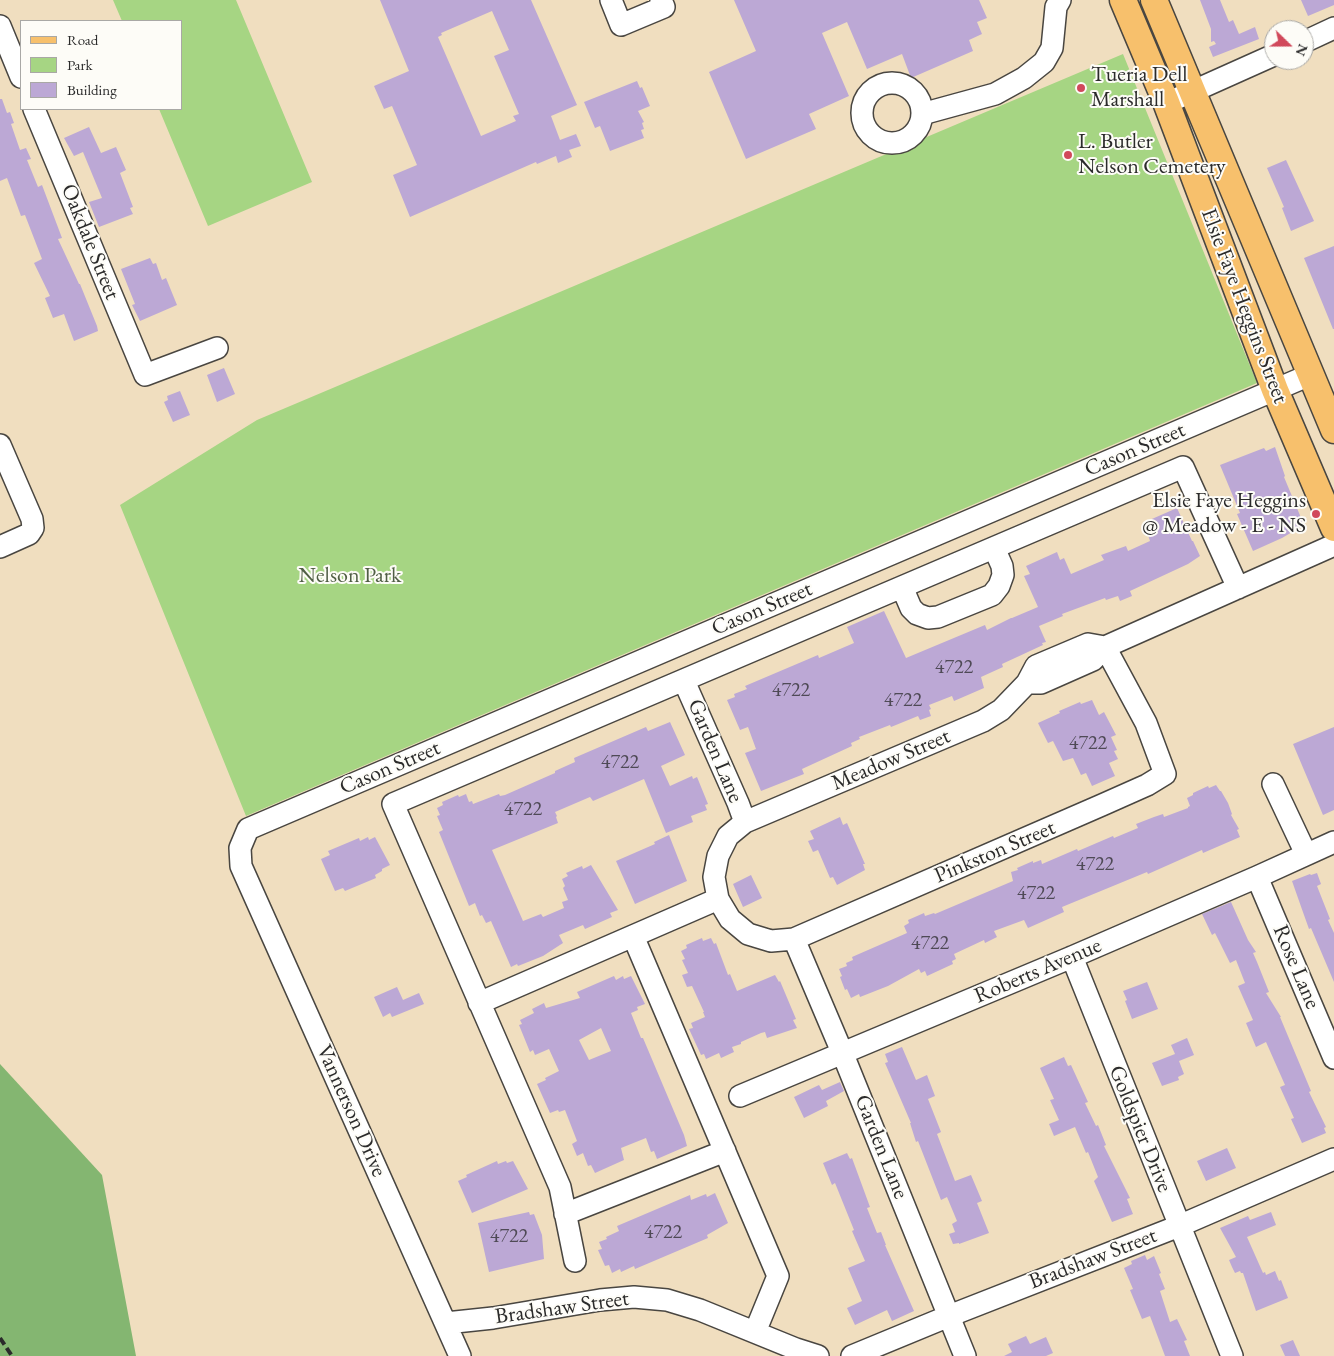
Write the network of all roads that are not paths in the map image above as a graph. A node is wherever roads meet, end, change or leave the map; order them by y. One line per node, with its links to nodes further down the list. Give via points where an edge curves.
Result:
1 (611, 0): 2 (street, via 621,25 664,7)
2 (661, 0)
3 (1060, 0): 14 (street, via 1056,7 1052,48 1044,62 995,94)
4 (1122, 0): 12 (main road, Elsie Faye Heggins Street)
5 (1154, 0): 11 (main road, Elsie Faye Heggins Street)
6 (0, 26): 10 (street)
7 (1334, 28): 8 (street)
8 (1314, 37)
9 (1264, 60): 11 (street)
10 (20, 75)
11 (1192, 92): 12 (street); 16 (main road, Elsie Faye Heggins Street)
12 (1166, 102): 17 (main road, Elsie Faye Heggins Street)
13 (34, 110): 15 (street, Oakdale Street, via 145,375)
14 (922, 114)
15 (217, 348)
16 (1312, 374): 17 (street, Cason Street); 18 (main road, Elsie Faye Heggins Street)
17 (1275, 390): 20 (main road, Elsie Faye Heggins Street); 32 (street, Cason Street, via 248,829 240,848)
18 (1334, 430)
19 (0, 445): 22 (street, via 32,518 33,528 28,534)
20 (1334, 528)
21 (1334, 545): 25 (street, Meadow Street)
22 (0, 547)
23 (994, 548): 24 (street); 24 (street, via 1003,575 992,595 928,618 911,608); 25 (street, via 1183,466)
24 (902, 587): 27 (street)
25 (1238, 588): 26 (street, Meadow Street)
26 (1104, 648): 29 (street, Meadow Street, via 1093,660 1040,683 1027,683 1001,710 983,721); 36 (street, Pinkston Street, via 1146,723 1164,774 1147,785)
27 (684, 681): 29 (street, Garden Lane); 38 (street, via 393,804)
28 (1273, 784): 31 (street)
29 (745, 822): 34 (street, Meadow Street, via 728,836 718,856 714,877)
30 (1334, 842): 31 (street, Roberts Avenue)
31 (1306, 854): 33 (street, Roberts Avenue)
32 (241, 866): 48 (street, Vannerson Drive)
33 (1257, 877): 37 (street, Roberts Avenue); 40 (street, Rose Lane)
34 (718, 899): 35 (street); 36 (street, via 730,919 748,934 771,941)
35 (633, 936): 38 (street); 42 (street)
36 (794, 939): 39 (street, Garden Lane)
37 (1072, 957): 39 (street, Roberts Avenue); 45 (street, Goldspier Drive)
38 (479, 1003): 44 (street, via 560,1187)
39 (842, 1052): 41 (street, Roberts Avenue); 47 (street, Garden Lane)
40 (1334, 1058)
41 (740, 1096)
42 (725, 1151): 44 (street); 49 (street, via 778,1276)
43 (1334, 1159): 45 (street, Bradshaw Street)
44 (565, 1214): 46 (street)
45 (1179, 1226): 47 (street, Bradshaw Street); 54 (street, Goldspier Drive)
46 (575, 1261)
47 (949, 1316): 52 (street, Bradshaw Street); 53 (street, Garden Lane)
48 (446, 1323): 49 (street, Bradshaw Street, via 634,1297 667,1300); 50 (street, Vannerson Drive)
49 (755, 1332): 51 (street, Bradshaw Street)
50 (460, 1356)
51 (818, 1356)
52 (852, 1356)
53 (965, 1356)
54 (1232, 1356)

